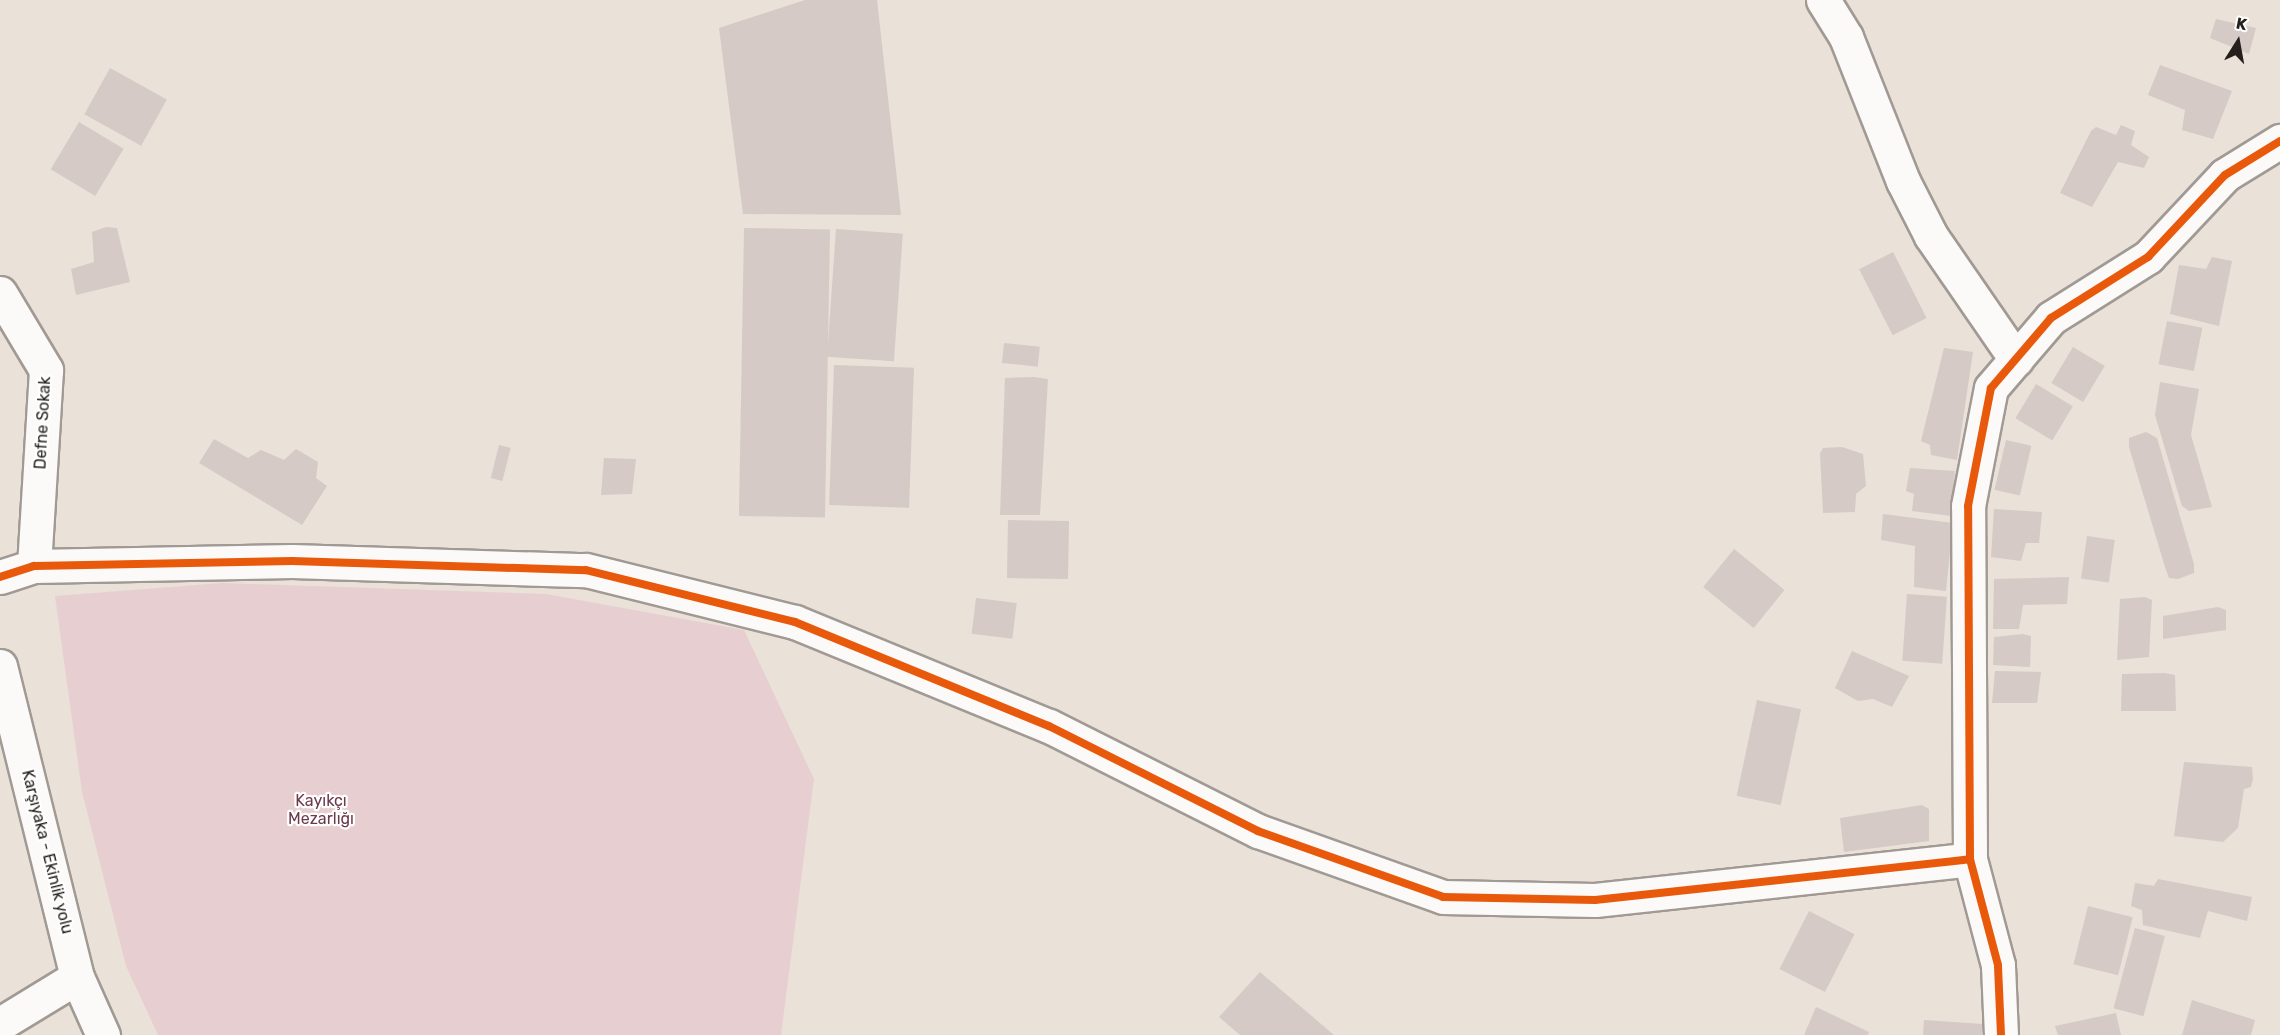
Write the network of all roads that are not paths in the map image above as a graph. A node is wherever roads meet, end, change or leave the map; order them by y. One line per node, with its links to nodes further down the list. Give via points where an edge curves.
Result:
1 (1823, 0): 4 (street, via 1846,37 1903,181 1931,236)
2 (2280, 141): 4 (street, via 2225,175 2148,257 2051,318)
3 (0, 293): 5 (street, Defne Sokak, via 46,370)
4 (2016, 359): 8 (street, via 1991,388 1968,506)
5 (34, 566): 6 (street); 8 (street, via 292,561 586,570 795,622 1049,726 1258,831 1443,897 1595,900)
6 (0, 577)
7 (0, 666): 9 (street, Karşıyaka - Ekinlik yolu)
8 (1970, 859): 12 (street, via 1998,965)
9 (77, 977): 10 (street); 11 (street, Karşıyaka - Ekinlik yolu)
10 (0, 1024)
11 (103, 1035)
12 (2001, 1035)

